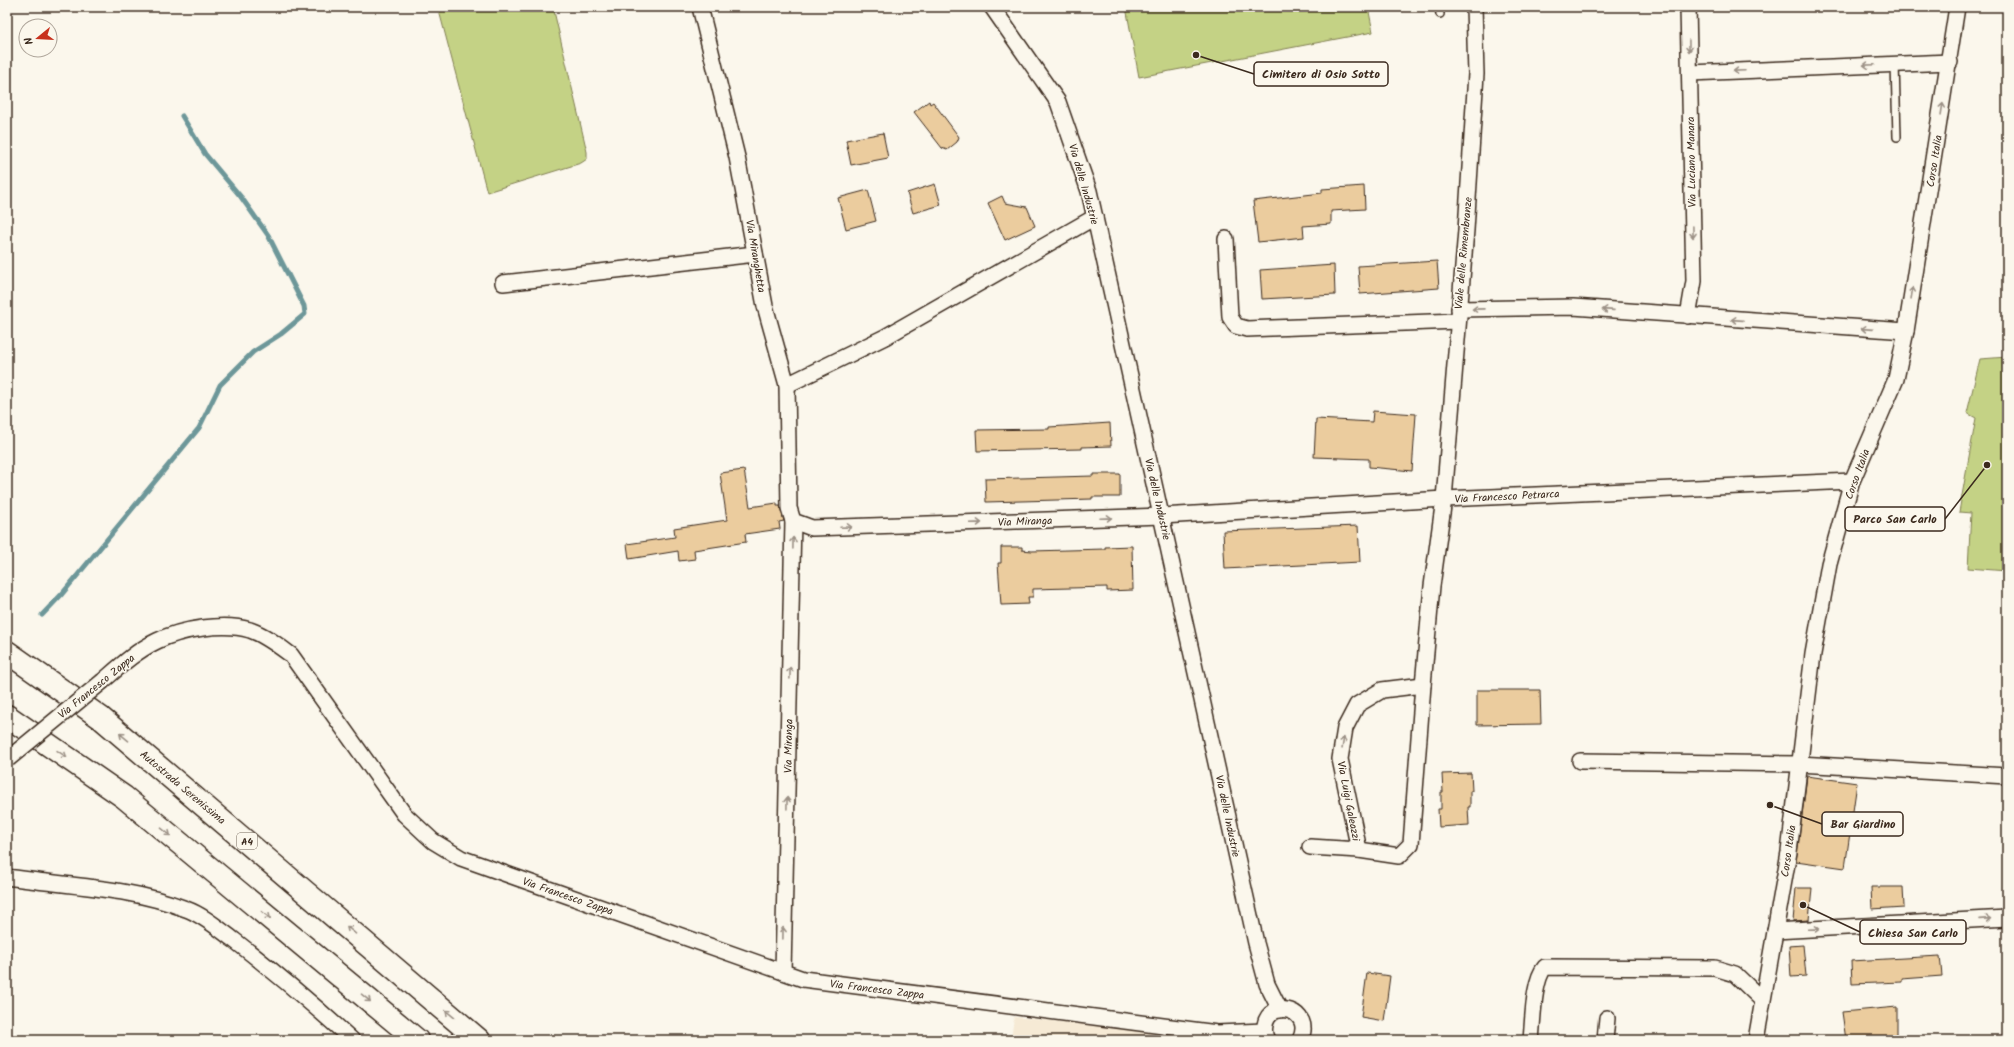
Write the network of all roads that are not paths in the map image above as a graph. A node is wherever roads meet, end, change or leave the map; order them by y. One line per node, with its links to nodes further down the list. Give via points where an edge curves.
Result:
1 (700, 7): 12 (street, Via Miranghetta, via 737,157)
2 (992, 7): 10 (street, Via delle Industrie, via 1058,102 1089,191)
3 (1474, 7): 14 (street, Viale delle Rimembranze, via 1476,74)
4 (1688, 7): 8 (street, Via Luciano Manara, one-way to 8)
5 (1957, 7): 6 (street, Corso Italia)
6 (1950, 62): 7 (street); 16 (street, Corso Italia, one-way to 6)
7 (1895, 64): 8 (street, one-way to 8); 9 (lane)
8 (1690, 72): 15 (street, Via Luciano Manara, one-way to 15, via 1694,281)
9 (1897, 137)
10 (1095, 218): 17 (street, via 885,337); 21 (street, Via delle Industrie)
11 (1226, 240): 14 (street, via 1230,317 1236,326 1247,329)
12 (755, 254): 13 (street); 17 (street, Via Miranghetta, via 765,306)
13 (502, 283)
14 (1458, 315): 15 (street, one-way to 14, via 1573,307); 19 (street, Viale delle Rimembranze)
15 (1688, 316): 16 (street, one-way to 15)
16 (1906, 332): 18 (street, Corso Italia, via 1896,379)
17 (787, 385): 20 (street, Via Miranghetta)
18 (1852, 481): 19 (street, Via Francesco Petrarca); 27 (street, Corso Italia, via 1829,564 1813,654)
19 (1444, 499): 21 (street, Via Francesco Petrarca); 23 (street, Via Luigi Galeazzi, via 1432,586)
20 (791, 514): 21 (street, Via Miranga, one-way to 21, via 812,528); 34 (street, Via Miranga, one-way to 20)
21 (1162, 516): 36 (street, Via delle Industrie, via 1256,943 1267,984)
22 (7, 652): 41 (highway, Autostrada Serenissima / A4, one-way to 22, via 101,718)
23 (1423, 685): 30 (street, Via Luigi Galeazzi, via 1411,844 1399,856); 30 (street, Via Luigi Galeazzi, one-way to 23, via 1340,759 1345,728 1357,705 1382,690)
24 (7, 716): 40 (highway, one-way to 40, via 124,797)
25 (8, 759): 34 (street, Via Francesco Zappa, bridge, via 131,656 158,640 191,630 220,626 249,630 271,641 291,656 404,814 433,841 461,858)
26 (1580, 762): 27 (street)
27 (1799, 764): 28 (street); 33 (street, Corso Italia, via 1789,852)
28 (2007, 776)
29 (1310, 847): 30 (street, Via Luigi Galeazzi)
30 (1359, 850)
31 (7, 876): 39 (street, via 49,884 122,891 188,909 207,920 263,963 317,1007)
32 (2007, 918): 33 (street, one-way to 32)
33 (1775, 931): 35 (street, Corso Italia)
34 (782, 972): 38 (street, Via Francesco Zappa, via 803,979 1217,1032)
35 (1762, 1000): 43 (street, via 1736,974 1715,968 1545,967 1540,973); 45 (street, Corso Italia)
36 (1280, 1010): 38 (street, via 1266,1020); 42 (street, via 1291,1010 1300,1018 1304,1029)
37 (1607, 1018): 44 (street)
38 (1266, 1035)
39 (352, 1040)
40 (417, 1040)
41 (479, 1040)
42 (1300, 1040)
43 (1531, 1040)
44 (1605, 1040)
45 (1756, 1040)

